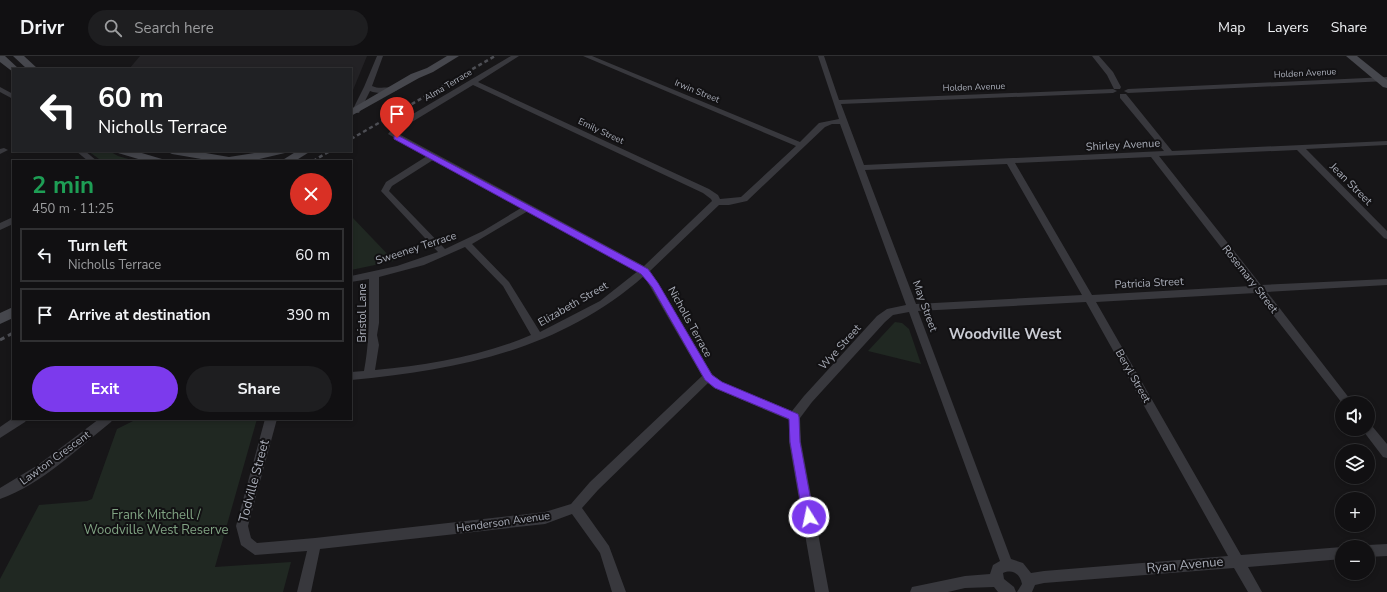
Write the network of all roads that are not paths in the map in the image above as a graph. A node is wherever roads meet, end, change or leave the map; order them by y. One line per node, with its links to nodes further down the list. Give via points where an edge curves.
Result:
1 (18, 56): 12 (main road)
2 (380, 56): 16 (street)
3 (454, 56): 13 (main road)
4 (516, 56): 15 (street, Alma Terrace)
5 (586, 56): 28 (street, Irwin Street)
6 (821, 56): 22 (street, May Street)
7 (1095, 56): 18 (street, via 1110,74)
8 (1351, 56): 14 (main road)
9 (1365, 56): 14 (main road)
10 (0, 57): 11 (main road)
11 (13, 68)
12 (32, 68)
13 (430, 70): 19 (main road); 24 (main road, via 423,79)
14 (1385, 79): 20 (street, Holden Avenue)
15 (472, 82): 26 (street, Alma Terrace, via 399,126); 48 (street, Emily Street, via 706,191 715,197)
16 (368, 87): 19 (street, via 376,91); 23 (street)
17 (0, 89): 21 (street)
18 (1115, 89): 20 (street); 22 (street, Holden Avenue)
19 (393, 90): 23 (main road)
20 (1126, 94): 36 (street)
21 (12, 96)
22 (837, 102): 25 (street, May Street)
23 (354, 112)
24 (352, 122)
25 (843, 122): 28 (street, via 822,125); 47 (street, May Street)
26 (392, 134): 38 (street, Nicholls Terrace)
27 (1387, 143): 29 (street, Shirley Avenue)
28 (802, 145): 48 (street, via 744,199)
29 (1299, 147): 36 (street, Shirley Avenue); 52 (street, Jean Street)
30 (81, 152): 40 (street)
31 (126, 152): 41 (main road)
32 (175, 152): 39 (main road)
33 (277, 152): 43 (main road)
34 (283, 152): 44 (main road)
35 (302, 152): 45 (main road)
36 (1170, 153): 37 (street, Shirley Avenue)
37 (1153, 154): 46 (street, Shirley Avenue); 59 (street, Rosemary Street)
38 (433, 156): 49 (street, Nicholls Terrace); 54 (street, via 389,184 385,191)
39 (196, 158): 42 (main road)
40 (92, 160)
41 (154, 160)
42 (229, 160)
43 (229, 160)
44 (270, 160)
45 (290, 160)
46 (1010, 161): 47 (street, Shirley Avenue); 60 (street, Beryl Street)
47 (861, 168): 61 (street, May Street)
48 (717, 202): 55 (street, Elizabeth Street)
49 (527, 208): 53 (street, Sweeney Terrace); 55 (street, Nicholls Terrace)
50 (12, 221): 51 (street)
51 (0, 227)
52 (1387, 236)
53 (467, 244): 54 (street, Sweeney Terrace); 64 (street, via 506,284)
54 (444, 253): 56 (street, Sweeney Terrace)
55 (644, 271): 64 (street, Elizabeth Street, via 606,302); 67 (street, Nicholls Terrace, via 655,285)
56 (374, 275): 57 (street, Sweeney Terrace); 65 (street, Bristol Lane, via 374,347)
57 (352, 279)
58 (1387, 282): 59 (street, Patricia Street)
59 (1258, 289): 60 (street, Patricia Street); 68 (street, Rosemary Street)
60 (1088, 299): 61 (street, Patricia Street); 82 (street, Beryl Street)
61 (912, 308): 69 (street, Wye Street, via 890,312 881,319); 83 (street, May Street)
62 (12, 313): 63 (main road)
63 (0, 319)
64 (538, 338): 65 (street, Elizabeth Street, via 519,346 456,363)
65 (369, 375): 66 (street, Elizabeth Street)
66 (352, 376)
67 (708, 377): 69 (street, Nicholls Terrace, via 718,385); 77 (street, via 594,486)
68 (1342, 396)
69 (794, 417): 88 (street, via 795,442)
70 (20, 420): 73 (street)
71 (106, 420): 76 (street, Lawton Crescent, via 38,473)
72 (271, 420): 78 (street, Todville Street, via 242,526 245,541 256,549)
73 (0, 433)
74 (1374, 436): 75 (street)
75 (1387, 453)
76 (0, 494)
77 (575, 508): 78 (street, Henderson Avenue, via 545,518); 87 (street, via 605,550)
78 (315, 544): 86 (street)
79 (1387, 550): 80 (street)
80 (1375, 551)
81 (1335, 554): 82 (street, Ryan Avenue)
82 (1238, 561): 85 (street, Ryan Avenue); 92 (street, Beryl Street)
83 (1007, 564): 84 (street, via 998,569); 85 (street, via 1023,570)
84 (997, 580): 89 (street, via 965,582); 90 (street)
85 (1028, 580): 91 (street, via 1029,586)
86 (304, 592)
87 (619, 592)
88 (822, 592)
89 (916, 592)
90 (1009, 592)
91 (1024, 592)
92 (1255, 592)

